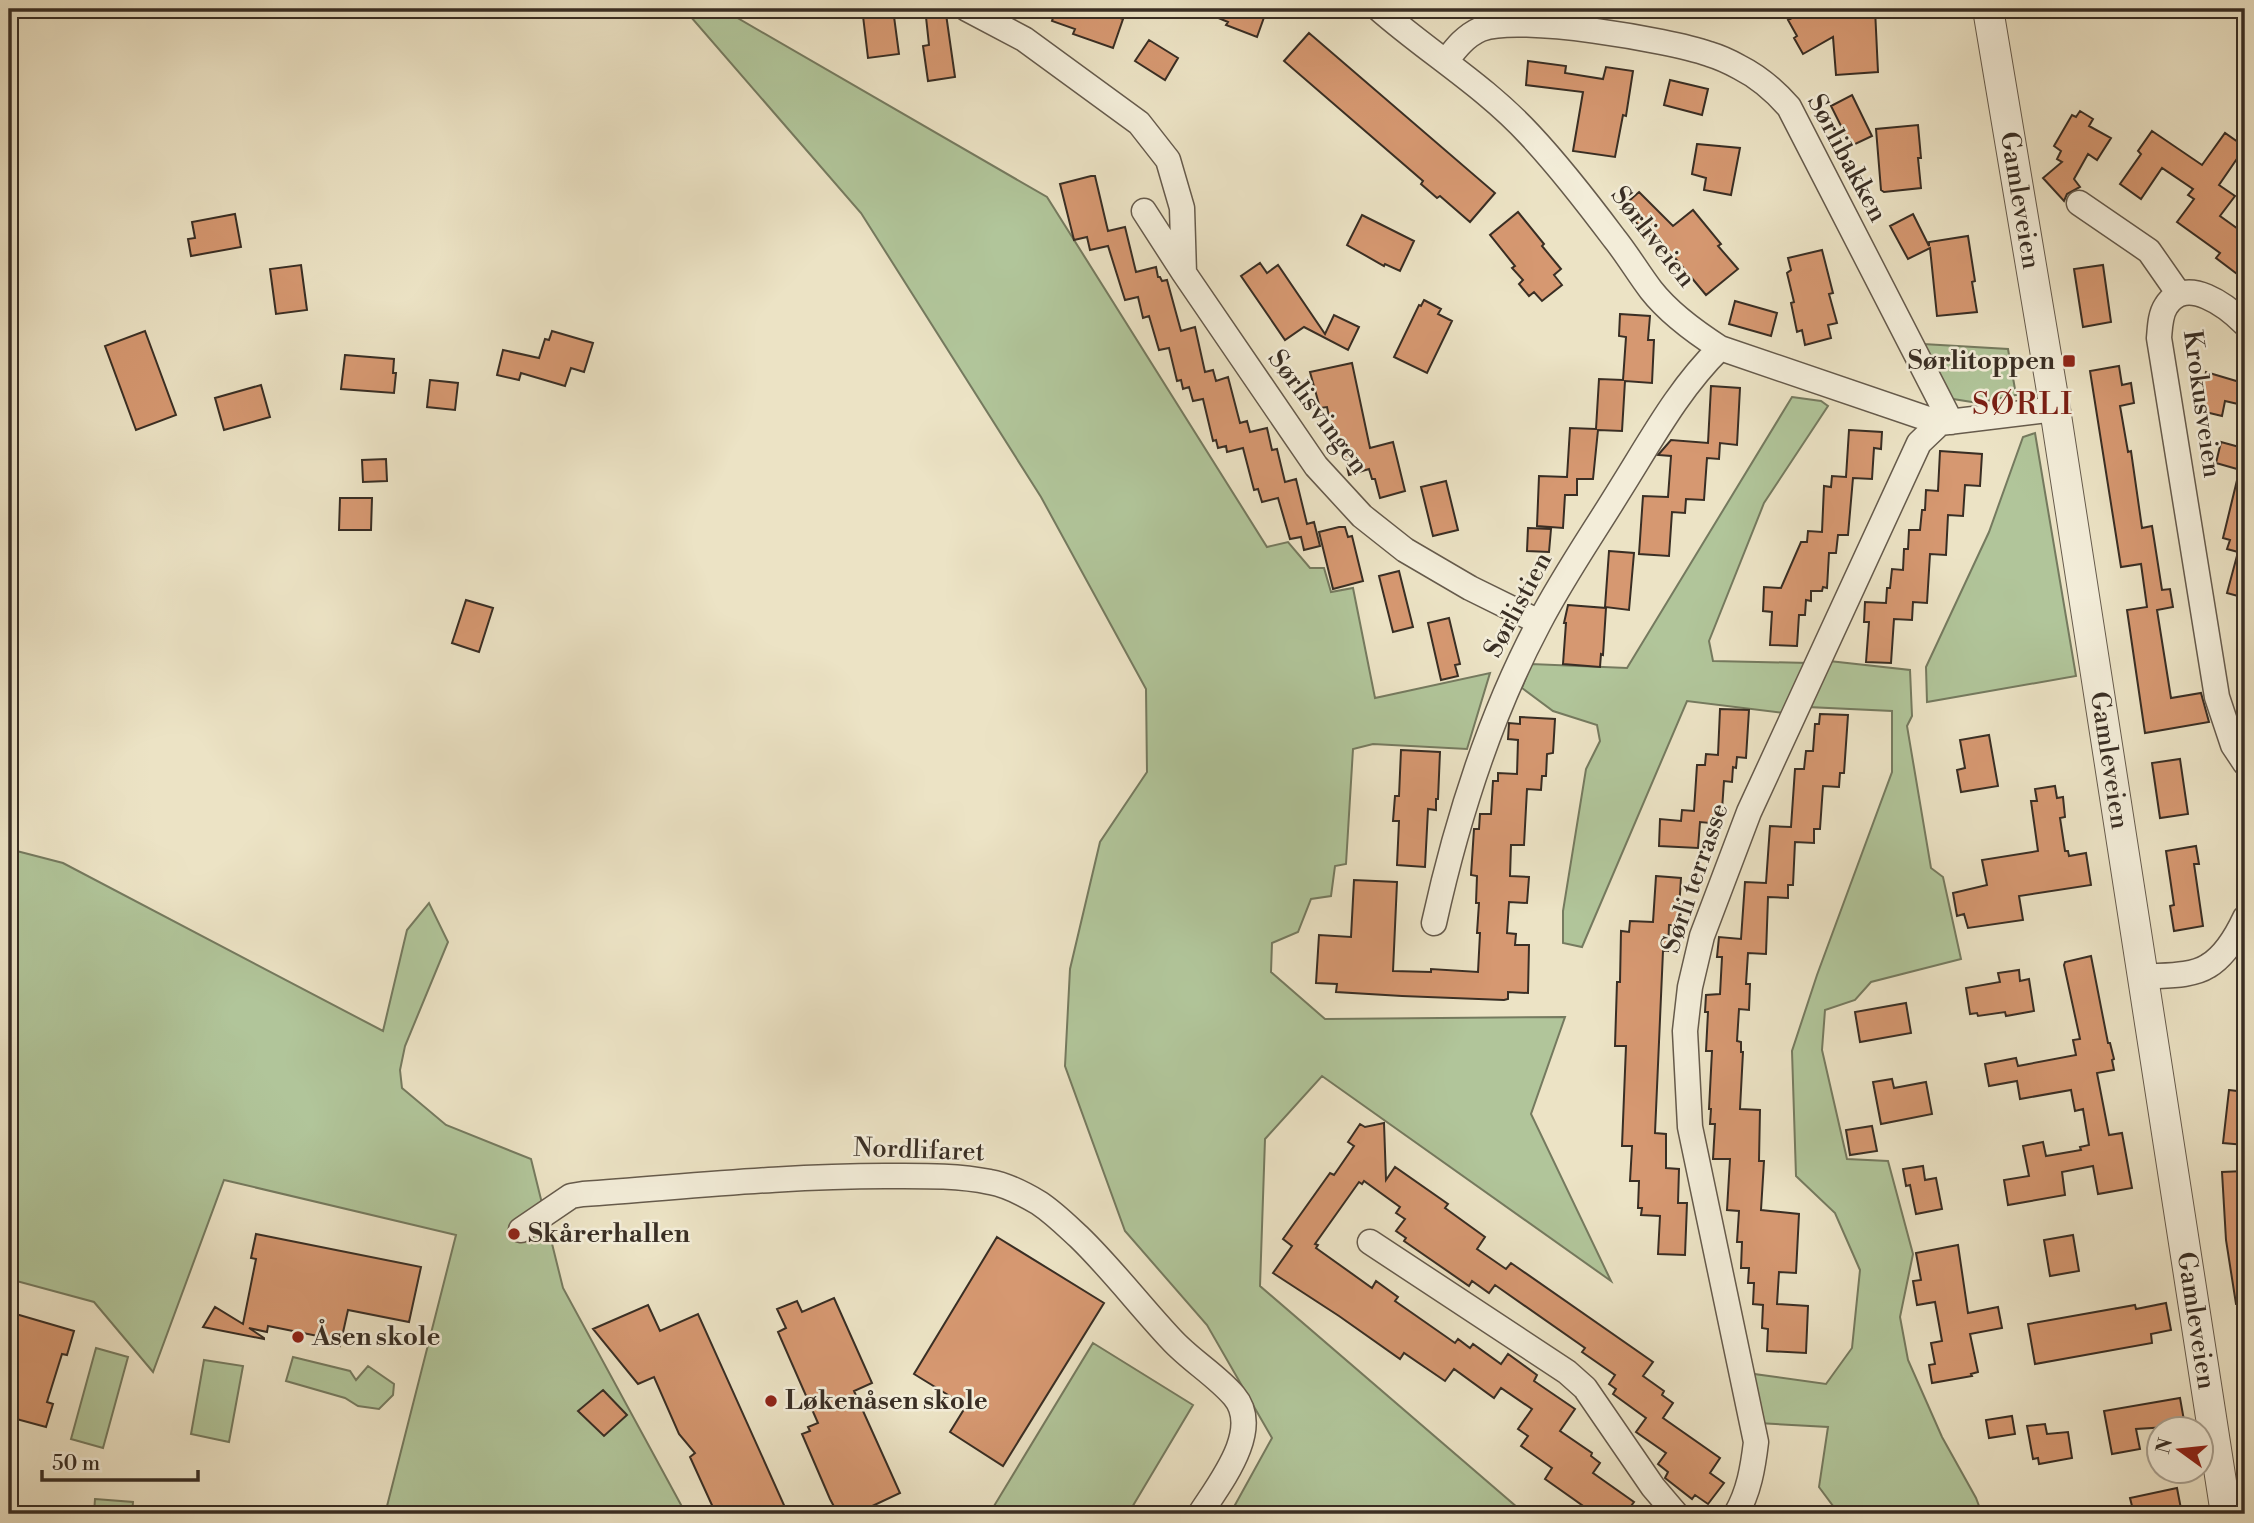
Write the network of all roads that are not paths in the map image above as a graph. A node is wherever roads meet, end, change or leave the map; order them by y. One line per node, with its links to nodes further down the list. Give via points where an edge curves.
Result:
1 (967, 9): 7 (street, via 1024,39 1139,123 1168,160 1182,208)
2 (1379, 9): 4 (street, Sørliveien)
3 (1988, 9): 11 (street, Gamleveien)
4 (1446, 61): 10 (street, Sørliveien, via 1529,134 1575,186 1652,292 1696,333); 12 (street, Sørlibakken, via 1463,40 1483,29 1511,24 1614,34 1676,46 1709,54 1768,84 1789,107)
5 (2079, 203): 8 (street, via 2149,251)
6 (1144, 211): 7 (street, Sørlisvingen)
7 (1184, 273): 13 (street, Sørlisvingen, via 1316,467 1362,516 1405,550)
8 (2179, 294): 9 (street, Krokusveien, via 2212,299); 14 (street, Krokusveien, via 2166,305 2159,338 2217,697 2233,745)
9 (2245, 324)
10 (1720, 348): 12 (street, Sørliveien); 13 (street, Sørlistien, via 1670,408)
11 (2055, 409): 12 (street, Sørliveien); 17 (street, Gamleveien)
12 (1946, 422): 22 (street, Sørli terrasse, via 1919,443 1749,812 1702,936 1690,986 1685,1031 1690,1127 1756,1442 1753,1468)
13 (1539, 622): 16 (street, Sørlistien, via 1471,782)
14 (2245, 763)
15 (2245, 918): 17 (street, via 2236,936 2208,967)
16 (1434, 923)
17 (2143, 977): 23 (street, Gamleveien)
18 (521, 1230): 20 (street, Nordlifaret, via 571,1196 583,1194 838,1176 937,1176 993,1182 1017,1191 1057,1217 1105,1262 1173,1341 1234,1396 1244,1411 1239,1448)
19 (1370, 1242): 21 (street, via 1585,1388)
20 (1200, 1514)
21 (1676, 1514)
22 (1737, 1514)
23 (2226, 1514)

